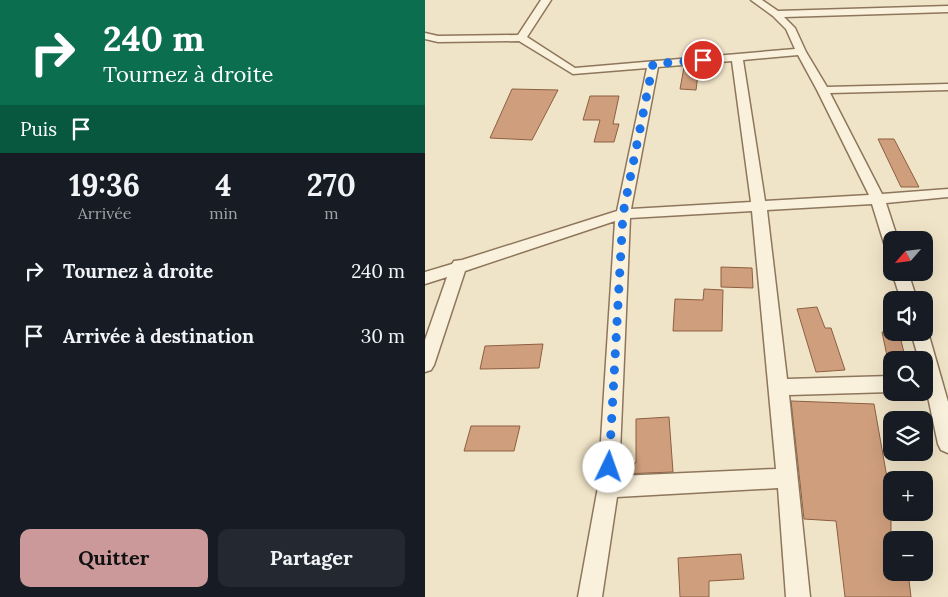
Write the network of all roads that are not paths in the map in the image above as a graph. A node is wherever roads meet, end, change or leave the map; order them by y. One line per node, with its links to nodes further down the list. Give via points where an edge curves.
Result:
1 (546, 0): 7 (street)
2 (756, 0): 5 (street)
3 (942, 0): 4 (street)
4 (948, 8): 5 (street)
5 (776, 14): 8 (street, via 790,28)
6 (425, 36): 7 (street, via 437,39)
7 (521, 38): 10 (street, via 573,71)
8 (801, 52): 9 (street); 12 (street)
9 (737, 57): 10 (street); 15 (street)
10 (653, 64): 16 (street)
11 (948, 87): 12 (street)
12 (823, 90): 14 (street)
13 (948, 193): 14 (street)
14 (878, 199): 15 (street); 17 (street)
15 (759, 206): 16 (street); 22 (street)
16 (623, 214): 18 (street); 26 (street)
17 (887, 231)
18 (459, 265): 19 (street); 20 (street)
19 (425, 278)
20 (425, 365)
21 (883, 384): 22 (street)
22 (779, 387): 25 (street)
23 (933, 395): 24 (street)
24 (948, 444)
25 (787, 478): 26 (street); 28 (street)
26 (608, 487): 27 (street)
27 (590, 597)
28 (798, 597)

